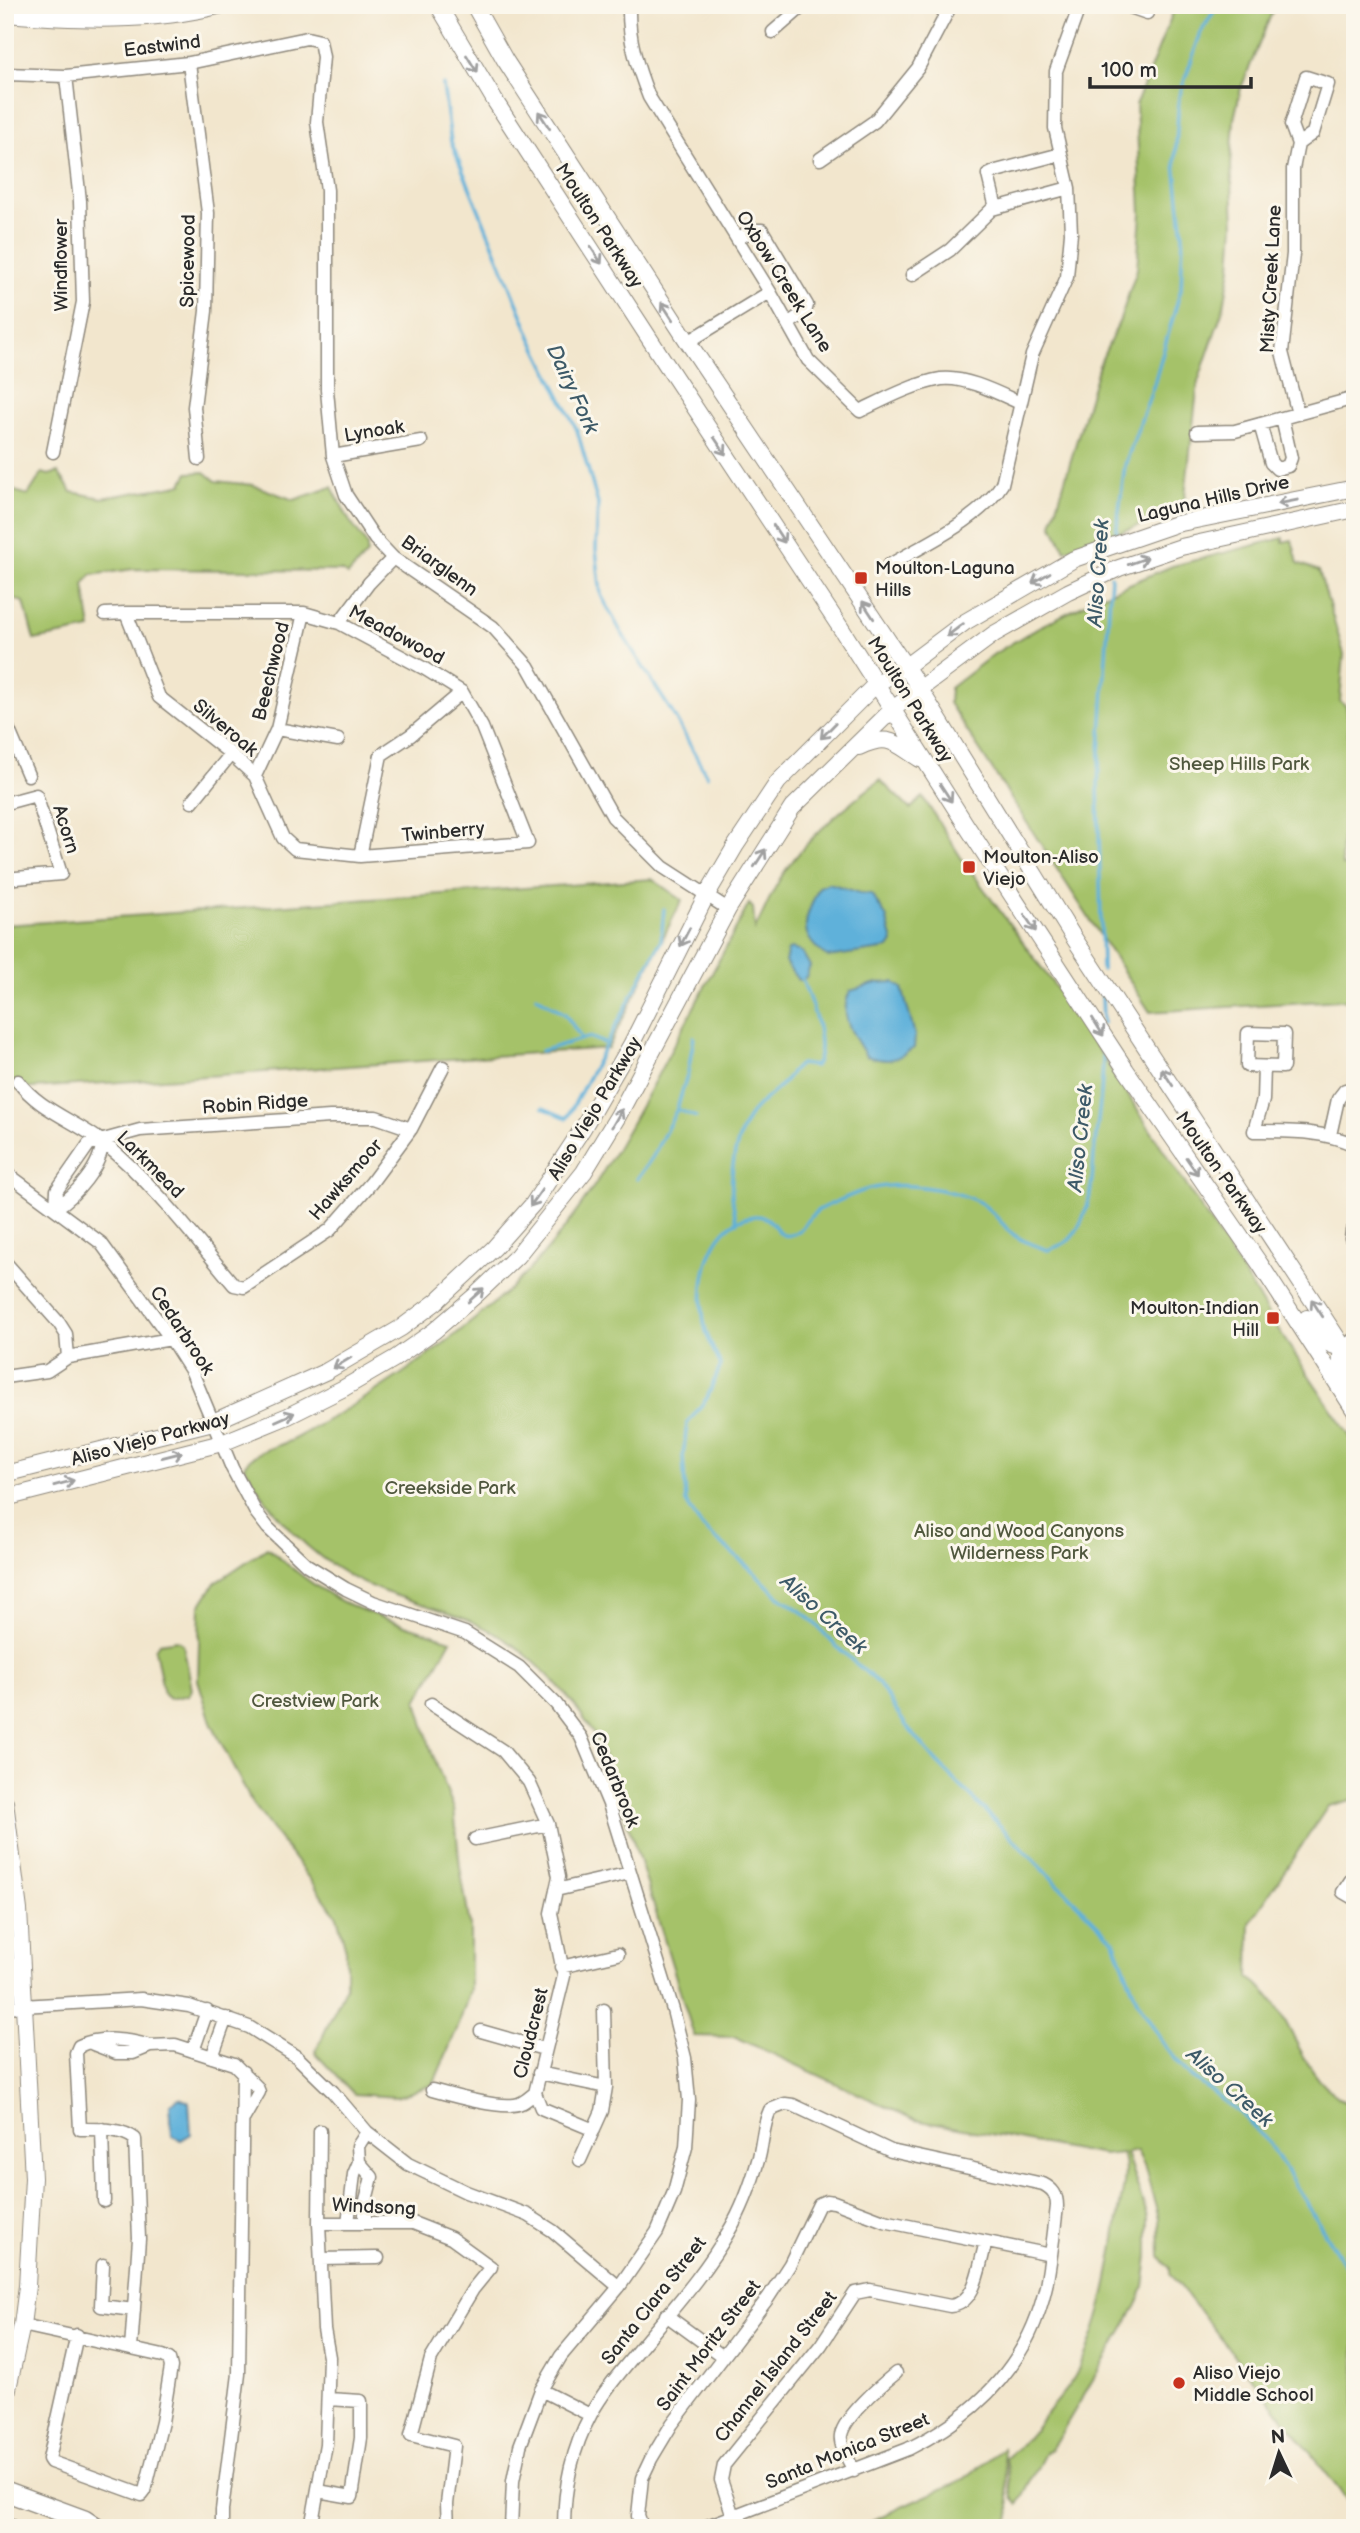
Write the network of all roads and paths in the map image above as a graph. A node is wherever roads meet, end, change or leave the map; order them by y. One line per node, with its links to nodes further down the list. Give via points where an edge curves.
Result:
1 (222, 5): 9 (main road, via 187,14 107,20)
2 (438, 5): 45 (main road, Moulton Parkway, one-way to 45, via 489,91)
3 (474, 5): 25 (main road, Moulton Parkway, one-way to 3)
4 (629, 5): 21 (street, Oxbow Creek Lane, via 628,28 636,65 649,97)
5 (804, 5): 11 (street)
6 (951, 5): 18 (street, via 918,68 875,121)
7 (1080, 5): 17 (street, via 1056,71 1055,128)
8 (1124, 5): 10 (street)
9 (12, 12)
10 (1147, 13)
11 (773, 32)
12 (320, 41): 13 (street, Eastwind, via 307,38); 34 (street, Briarglenn, via 323,57 317,122 327,190 327,390)
13 (189, 63): 15 (street, Eastwind); 35 (street, Spicewood, via 208,213 206,311 194,407)
14 (5, 74): 15 (street, Eastwind)
15 (66, 76): 33 (street, Windflower, via 80,201 83,302)
16 (1298, 144): 16 (street, Misty Creek Lane, via 1292,125 1306,77 1328,84 1313,132); 28 (street, Misty Creek Lane, via 1282,352)
17 (1061, 154): 19 (street); 20 (street, via 988,175)
18 (820, 159)
19 (1069, 188): 20 (street); 27 (street, via 1068,277 1032,355)
20 (996, 208): 22 (street, via 950,250)
21 (737, 239): 23 (street, Oxbow Creek Lane); 24 (street, via 762,230 807,305 805,312)
22 (912, 275)
23 (770, 292): 24 (street, Oxbow Creek Lane); 25 (street)
24 (788, 324): 27 (street, Oxbow Creek Lane, via 808,360 860,411 943,379 980,385)
25 (688, 342): 44 (main road, Moulton Parkway, one-way to 25)
26 (1355, 398): 28 (street)
27 (1020, 403): 39 (street, via 1002,484 994,497)
28 (1298, 415): 29 (street)
29 (1282, 418): 30 (street); 30 (street, via 1291,458 1288,466 1277,469 1270,463)
30 (1260, 424): 31 (street)
31 (1197, 432)
32 (421, 441): 34 (street, Lynoak)
33 (53, 452)
34 (333, 456): 38 (street, Briarglenn, via 346,495)
35 (199, 459)
36 (1355, 488): 44 (main road, Laguna Hills Drive, one-way to 44, via 1160,529 1074,559 965,622)
37 (1355, 509): 46 (main road, one-way to 37, via 994,634 1119,568 1164,552)
38 (393, 558): 43 (street); 62 (street, Briarglenn, via 493,626 528,666 613,817 663,867)
39 (888, 566)
40 (126, 613): 41 (street, Meadowood); 42 (street, Meadowood); 53 (street, Silveroak, via 159,697)
41 (304, 613): 43 (street, Meadowood); 50 (street, Beechwood)
42 (105, 614)
43 (339, 623): 47 (street, Meadowood)
44 (905, 667): 45 (main road, Aliso Viejo Parkway); 46 (main road, Moulton Parkway)
45 (876, 684): 48 (main road, Moulton Parkway); 62 (main road, Aliso Viejo Parkway, one-way to 62, via 778,782)
46 (919, 688): 48 (main road, Aliso Viejo Parkway); 82 (main road, Moulton Parkway, one-way to 46, via 1072,935)
47 (463, 692): 59 (street, Meadowood, via 482,727); 60 (street, via 381,755)
48 (892, 709): 52 (main road, Aliso Viejo Parkway); 54 (main road, Moulton Parkway)
49 (5, 721): 55 (street)
50 (277, 729): 51 (street); 56 (street, Beechwood)
51 (338, 740)
52 (847, 753): 54 (main road, via 872,741 888,740); 63 (main road, Aliso Viejo Parkway, one-way to 52, via 792,808)
53 (231, 754): 56 (street, Silveroak); 58 (street)
54 (925, 762): 79 (main road, Moulton Parkway, one-way to 79, via 1126,1070)
55 (28, 775)
56 (255, 776): 60 (street, Silveroak, via 283,838 295,849)
57 (5, 800): 61 (street, Acorn, via 10,803 36,795 61,874)
58 (192, 802)
59 (528, 843): 60 (street, Twinberry)
60 (360, 856)
61 (5, 879)
62 (706, 896): 63 (street, Briarglenn); 88 (main road, Aliso Viejo Parkway, one-way to 88, via 631,1045 583,1128 533,1204 494,1248 401,1328 327,1371)
63 (728, 909): 89 (main road, Aliso Viejo Parkway, one-way to 63, via 288,1416 394,1359 434,1331 517,1256 591,1161)
64 (443, 1067): 68 (street, Hawksmoor)
65 (1264, 1067): 69 (street, via 1263,1100 1254,1131)
66 (18, 1081): 70 (street, Larkmead, via 30,1096)
67 (1355, 1089): 69 (street, via 1345,1090 1338,1099)
68 (411, 1129): 70 (street, Robin Ridge, via 376,1117 330,1117 140,1130); 80 (street, Hawksmoor, via 330,1230)
69 (1330, 1135): 71 (street)
70 (102, 1142): 72 (street, Robin Ridge, via 89,1144); 73 (street); 80 (street, Larkmead, via 152,1187 234,1285)
71 (1355, 1145)
72 (80, 1157): 73 (street); 75 (street, Robin Ridge, via 57,1190)
73 (94, 1166): 75 (street, via 73,1197)
74 (5, 1172): 75 (street, Cedarbrook)
75 (56, 1208): 81 (street, Cedarbrook, via 101,1243)
76 (1355, 1230): 77 (street, via 1351,1238)
77 (1355, 1245)
78 (5, 1262): 83 (street, via 59,1323 66,1335)
79 (1260, 1264): 82 (main road, via 1282,1279 1324,1341 1331,1346); 87 (main road, Moulton Parkway)
80 (244, 1287)
81 (171, 1339): 83 (street); 88 (street, Cedarbrook, via 192,1372)
82 (1351, 1344): 84 (main road, Moulton Parkway); 86 (main road, via 1340,1362)
83 (68, 1357): 85 (street, via 47,1371)
84 (1355, 1366)
85 (5, 1377)
86 (1355, 1390)
87 (1355, 1412)
88 (213, 1422): 89 (street, Cedarbrook); 90 (main road, Aliso Viejo Parkway)
89 (222, 1443): 91 (main road, Aliso Viejo Parkway, one-way to 89); 96 (street, Cedarbrook, via 255,1511 307,1565 373,1602 465,1633 519,1667 556,1704 581,1738 609,1804)
90 (5, 1474)
91 (5, 1498)
92 (431, 1704): 94 (street, Cloudcrest, via 503,1751 525,1776)
93 (5, 1802): 102 (main road, via 19,1910)
94 (548, 1824): 95 (street); 98 (street, Cloudcrest, via 559,1877)
95 (475, 1839)
96 (630, 1873): 98 (street); 131 (street, Cedarbrook, via 673,2010 685,2057 689,2100 686,2147 674,2192 657,2232)
97 (1355, 1874): 99 (street, via 1343,1892)
98 (556, 1890): 101 (street, Cloudcrest, via 551,1913)
99 (1355, 1899)
100 (618, 1954): 101 (street)
101 (561, 1967): 108 (street, Cloudcrest, via 562,1989)
102 (24, 2006): 103 (street, Windsong); 105 (street, Windsong, via 141,1999); 134 (main road, via 33,2178)
103 (5, 2007)
104 (604, 2010): 112 (street)
105 (207, 2011): 106 (street, Windsong); 109 (street)
106 (226, 2018): 110 (street); 118 (street, Windsong, via 297,2057)
107 (481, 2031): 108 (street)
108 (544, 2049): 111 (street, Cloudcrest)
109 (193, 2051): 110 (street); 115 (street, via 175,2045 116,2053 90,2043 79,2046 80,2129)
110 (212, 2057): 148 (street, via 243,2072 244,2118 239,2374)
111 (539, 2073): 112 (street); 114 (street, Cloudcrest)
112 (606, 2087): 116 (street)
113 (432, 2090): 114 (street, via 511,2105)
114 (535, 2093): 116 (street, via 541,2108)
115 (102, 2129): 122 (street); 132 (street, via 129,2134 135,2140 139,2239)
116 (594, 2130): 119 (street)
117 (320, 2131): 123 (street)
118 (367, 2132): 120 (street, via 358,2146); 131 (street, Windsong, via 408,2164 545,2226)
119 (580, 2160)
120 (359, 2162): 124 (street); 125 (street, via 372,2177)
121 (1055, 2193): 127 (street, Santa Monica Street); 133 (street, Santa Clara Street, via 1043,2184 891,2151 785,2104 770,2110 765,2120 756,2165 730,2230)
122 (104, 2201)
123 (319, 2223): 124 (street, Windsong); 129 (street, Windsong)
124 (348, 2223): 125 (street, Windsong)
125 (365, 2223): 150 (street, Windsong, via 413,2223 451,2238 491,2267 431,2359 411,2435 454,2446)
126 (986, 2242): 127 (street); 137 (street, Saint Moritz Street, via 884,2221 826,2202 815,2210 768,2298); 146 (street, Channel Island Street, via 971,2294 956,2306 870,2290 855,2293 821,2344 724,2465 721,2480)
127 (1051, 2255): 143 (street, Santa Monica Street, via 1033,2323 991,2390 939,2434)
128 (378, 2258): 129 (street)
129 (321, 2259): 140 (street, Windsong)
130 (103, 2264): 132 (street, via 102,2306)
131 (619, 2287): 139 (street, Cedarbrook)
132 (134, 2310): 136 (street)
133 (666, 2315): 137 (street); 142 (street, Santa Clara Street)
134 (22, 2325): 135 (street); 141 (main road)
135 (77, 2336): 136 (street); 136 (street, via 49,2459 142,2495 162,2422 170,2367 163,2356)
136 (131, 2349)
137 (722, 2356): 153 (street, Saint Moritz Street, via 672,2424 642,2478 638,2516)
138 (896, 2373): 143 (street, via 869,2395 842,2434)
139 (541, 2389): 142 (street); 151 (street, Cedarbrook, via 520,2446)
140 (328, 2399): 145 (street, Windsong); 145 (street, via 361,2401 361,2438 352,2497)
141 (5, 2402)
142 (590, 2415): 152 (street, Santa Clara Street, via 570,2472)
143 (854, 2472): 146 (street, Santa Monica Street)
144 (5, 2491): 147 (highway)
145 (318, 2491): 149 (street, Windsong)
146 (733, 2516): 154 (street, Santa Monica Street)
147 (96, 2528)
148 (222, 2528)
149 (311, 2528)
150 (448, 2528)
151 (511, 2528)
152 (564, 2528)
153 (642, 2528)
154 (702, 2528)

